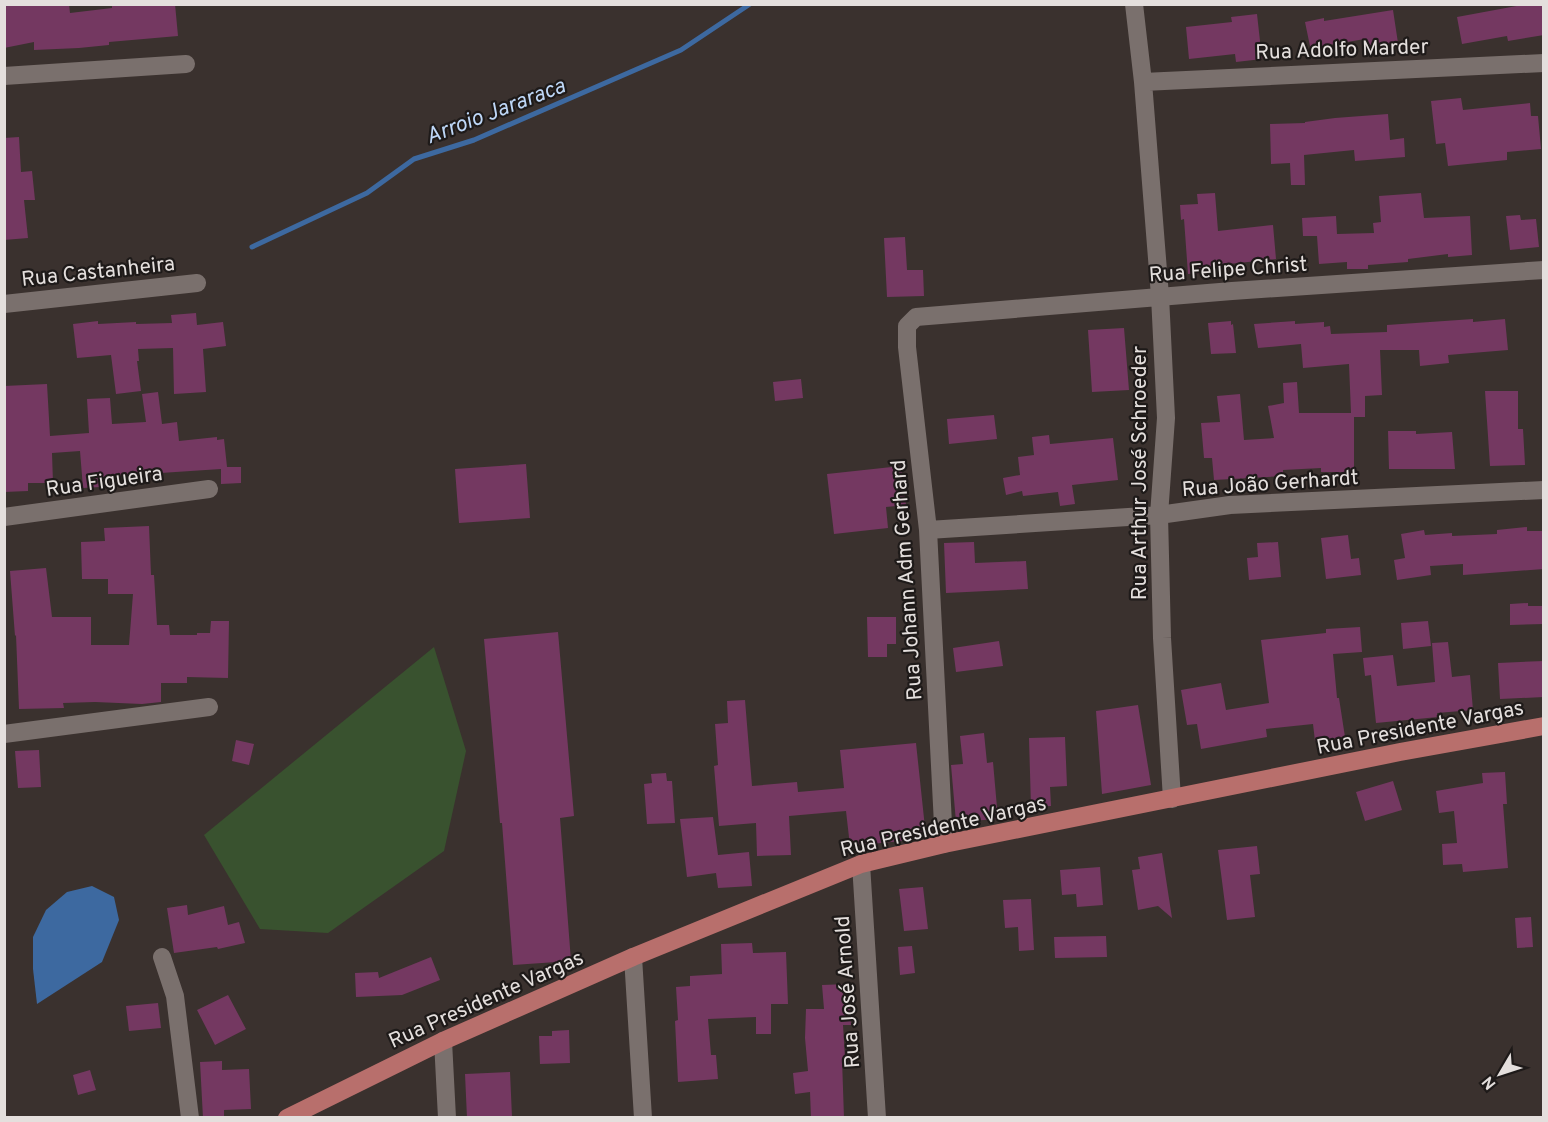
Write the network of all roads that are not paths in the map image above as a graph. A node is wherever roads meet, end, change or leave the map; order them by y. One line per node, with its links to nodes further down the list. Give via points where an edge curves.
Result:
1 (1134, 4): 5 (street, Rua Arthur José Schroeder)
2 (1544, 63): 5 (street, Rua Adolfo Marder)
3 (186, 64): 4 (street)
4 (4, 76)
5 (1143, 82): 8 (street, Rua Arthur José Schroeder)
6 (1544, 270): 8 (street, Rua Felipe Christ)
7 (197, 283): 9 (street, Rua Castanheira)
8 (1160, 296): 10 (street, Rua Felipe Christ); 13 (street, Rua Arthur José Schroeder, via 1166,418)
9 (4, 304)
10 (916, 316): 15 (street, Rua Johann Adm Gerhard, via 907,326 907,347)
11 (209, 489): 14 (street, Rua Figueira)
12 (1544, 489): 13 (street, Rua João Gerhardt, via 1230,505)
13 (1160, 515): 15 (street, Rua João Gerhardt); 19 (street, Rua Arthur José Schroeder, via 1162,638)
14 (4, 517)
15 (928, 530): 20 (street, Rua Johann Adm Gerhard)
16 (209, 707): 18 (street)
17 (1544, 726): 19 (main road, Rua Presidente Vargas)
18 (4, 734)
19 (1172, 799): 20 (main road, Rua Presidente Vargas)
20 (944, 844): 21 (main road, Rua Presidente Vargas)
21 (861, 864): 23 (main road, Rua Presidente Vargas); 29 (street, Rua José Arnold)
22 (162, 957): 25 (street, via 175,996)
23 (633, 957): 24 (main road, Rua Presidente Vargas); 28 (street)
24 (443, 1041): 26 (main road, Rua Presidente Vargas); 27 (street)
25 (190, 1118)
26 (287, 1118)
27 (447, 1118)
28 (643, 1118)
29 (877, 1118)

